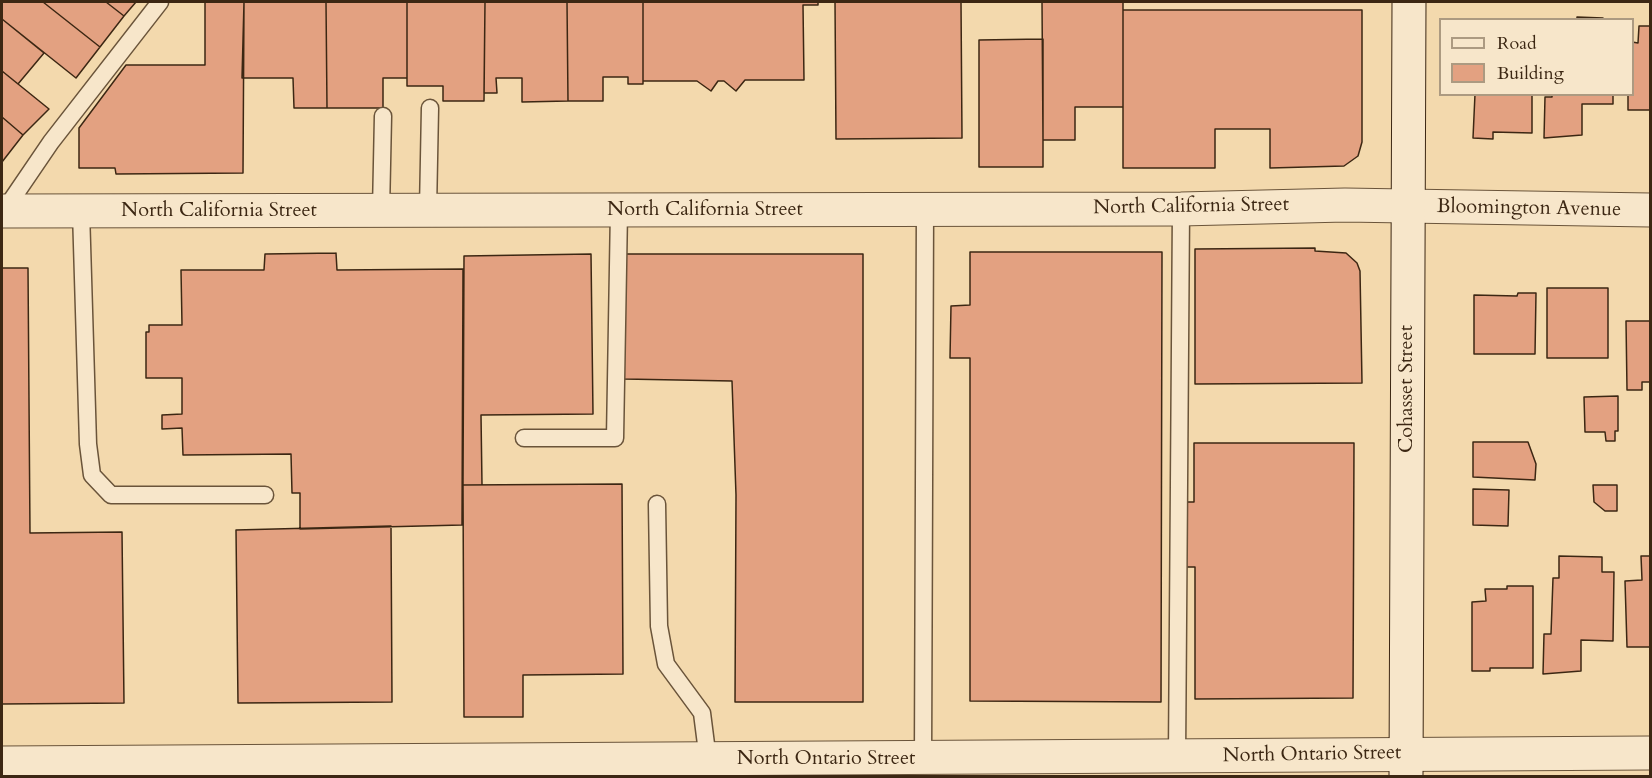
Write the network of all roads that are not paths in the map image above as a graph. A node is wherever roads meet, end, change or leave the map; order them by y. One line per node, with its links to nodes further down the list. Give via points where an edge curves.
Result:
1 (160, 2): 11 (lane, via 51,142)
2 (1409, 2): 5 (street, Cohasset Street)
3 (430, 108): 8 (lane)
4 (383, 116): 13 (lane)
5 (1408, 207): 7 (street, North California Street); 10 (street, Bloomington Avenue); 22 (street, Cohasset Street)
6 (925, 209): 7 (street, North California Street); 9 (street, North California Street); 19 (lane)
7 (1181, 209): 18 (lane)
8 (428, 210): 9 (street, North California Street); 13 (street, North California Street)
9 (619, 210): 14 (lane, via 615,438)
10 (1650, 210)
11 (3, 211): 12 (street, North California Street)
12 (81, 211): 13 (street, North California Street); 15 (lane, via 92,475 111,495)
13 (381, 211)
14 (524, 438)
15 (266, 495)
16 (657, 504): 20 (lane, via 660,626 666,664 702,713)
17 (1650, 753): 22 (street, North Ontario Street)
18 (1177, 757): 19 (street, North Ontario Street); 22 (street, North Ontario Street)
19 (922, 758): 20 (street, North Ontario Street)
20 (708, 760): 24 (street, North Ontario Street)
21 (2, 763): 23 (street, North Ontario Street)
22 (1406, 765)
23 (293, 769): 24 (street, North Ontario Street)
24 (376, 769)

